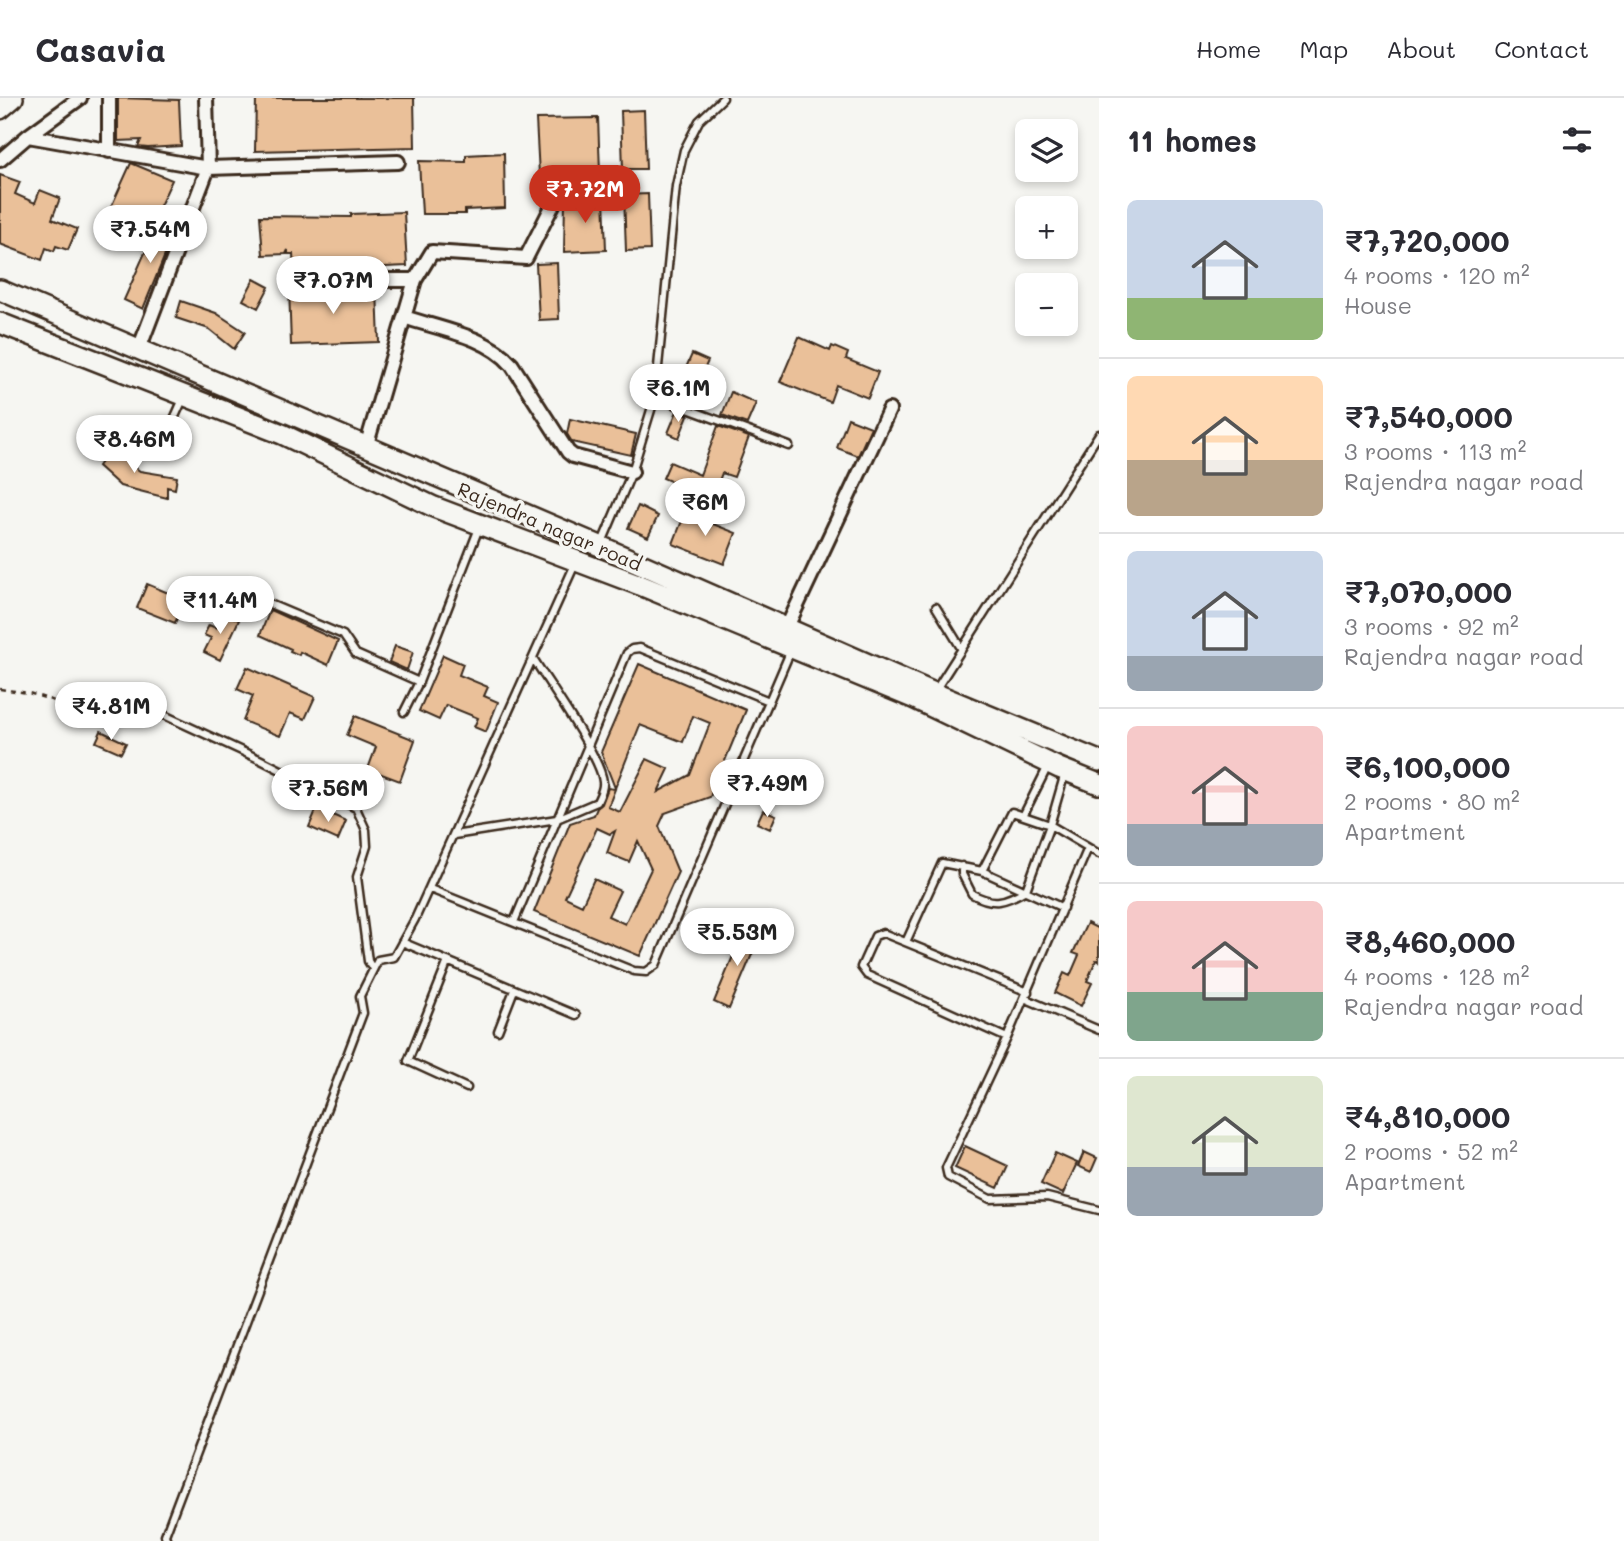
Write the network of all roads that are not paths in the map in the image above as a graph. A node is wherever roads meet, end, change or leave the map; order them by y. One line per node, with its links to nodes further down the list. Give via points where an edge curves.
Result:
1 (13, 98): 6 (main road)
2 (80, 98): 7 (street)
3 (109, 98): 8 (street)
4 (206, 98): 11 (street)
5 (723, 98): 20 (lane, via 699,121 684,150 676,186)
6 (0, 109)
7 (28, 136): 8 (street); 9 (street)
8 (109, 151): 11 (street)
9 (0, 160)
10 (398, 162): 11 (street)
11 (208, 168): 18 (street)
12 (613, 183): 14 (street, via 565,181 526,258 432,252)
13 (294, 280): 14 (street)
14 (415, 280): 16 (street)
15 (0, 290): 18 (main road, Rajendra nagar road)
16 (404, 317): 24 (street); 26 (street, via 502,353 568,452)
17 (0, 323): 19 (main road, Rajendra nagar road)
18 (139, 349): 24 (main road, Rajendra nagar road)
19 (186, 395): 25 (lane); 27 (main road, Rajendra nagar road)
20 (655, 397): 23 (lane); 26 (lane)
21 (890, 410): 33 (street)
22 (1099, 434): 35 (lane)
23 (789, 446)
24 (366, 447): 28 (main road, Rajendra nagar road)
25 (160, 450)
26 (632, 472): 28 (lane)
27 (480, 526): 29 (main road, Rajendra nagar road); 37 (lane)
28 (600, 546): 30 (main road, Rajendra nagar road)
29 (577, 560): 30 (main road, Rajendra nagar road); 36 (lane)
30 (644, 577): 33 (main road, Rajendra nagar road); 34 (main road, Rajendra nagar road)
31 (265, 602): 37 (lane, via 343,635 356,654)
32 (936, 607): 35 (lane)
33 (787, 627): 38 (main road, Rajendra nagar road)
34 (792, 648): 39 (lane); 44 (main road, Rajendra nagar road, via 913,698)
35 (961, 648): 38 (lane)
36 (533, 658): 42 (lane); 49 (lane)
37 (419, 682): 40 (lane)
38 (934, 693): 43 (main road, Rajendra nagar road)
39 (769, 701): 42 (lane, via 640,648 632,649 626,653); 57 (lane, via 656,965 646,972 634,971)
40 (404, 712)
41 (164, 715): 61 (lane, via 356,808 368,846 357,877 368,961)
42 (588, 746): 47 (lane); 47 (lane, via 603,777 603,788 594,805)
43 (1099, 761)
44 (1057, 767): 45 (main road, Rajendra nagar road); 46 (lane); 48 (lane)
45 (1099, 784)
46 (1024, 814): 48 (lane); 53 (lane, via 1009,815)
47 (557, 819): 49 (lane); 57 (lane)
48 (1050, 825): 50 (lane); 55 (lane)
49 (454, 835): 54 (lane)
50 (1088, 848): 51 (lane); 56 (lane)
51 (1099, 854)
52 (962, 866): 53 (lane); 55 (lane, via 967,887 984,901 1001,901); 59 (lane, via 947,862 939,866)
53 (982, 871): 55 (lane)
54 (430, 889): 57 (lane); 58 (lane)
55 (1026, 890): 56 (lane)
56 (1063, 908): 63 (lane)
57 (514, 922)
58 (402, 942): 60 (lane); 61 (lane, via 394,957 378,960)
59 (906, 942): 63 (lane); 67 (lane, via 878,933 863,971)
60 (448, 961): 62 (lane); 68 (lane, via 408,1061)
61 (373, 969): 70 (lane, via 360,996 363,1013 165,1535)
62 (514, 990): 64 (lane); 66 (lane)
63 (1026, 995): 65 (lane); 67 (lane)
64 (576, 1015)
65 (1099, 1030)
66 (498, 1031)
67 (1007, 1038): 69 (lane, via 946,1168 948,1177 990,1199 1047,1197)
68 (467, 1088)
69 (1099, 1210)
70 (167, 1541)

